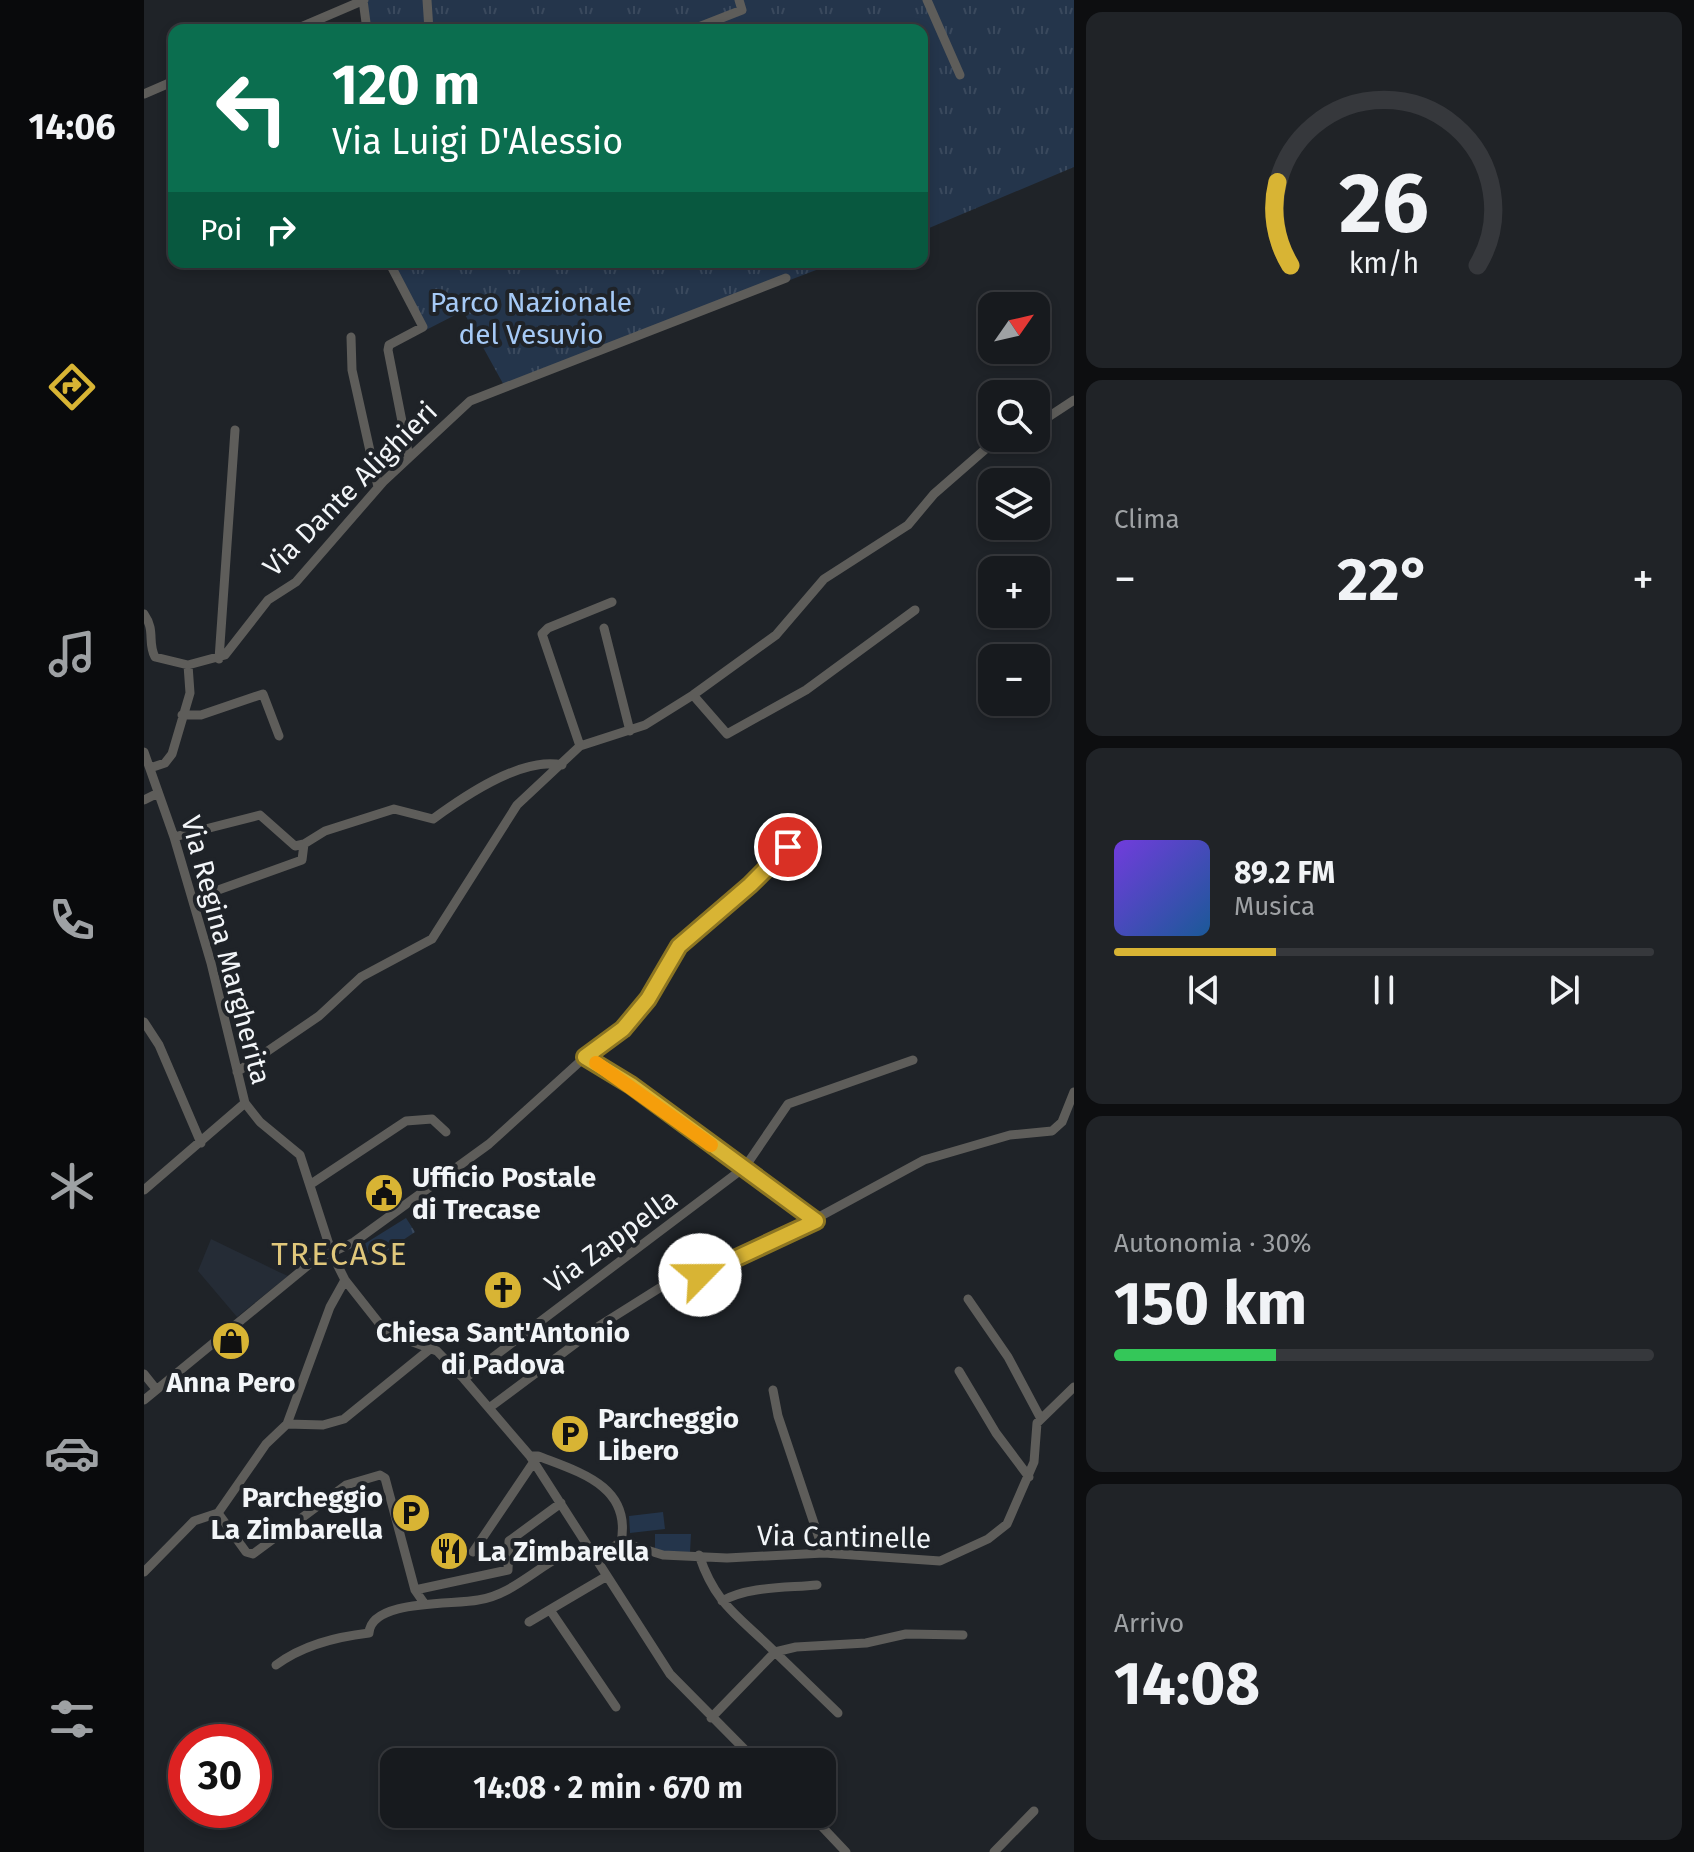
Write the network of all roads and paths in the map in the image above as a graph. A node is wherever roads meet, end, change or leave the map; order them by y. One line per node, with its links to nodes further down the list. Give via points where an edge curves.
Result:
1 (364, 0): 5 (street); 6 (street)
2 (427, 0): 7 (street)
3 (739, 0): 8 (street, via 742,10 736,15)
4 (927, 0): 9 (street)
5 (308, 24)
6 (366, 24)
7 (429, 24)
8 (709, 24)
9 (960, 75)
10 (168, 84): 11 (street)
11 (144, 94)
12 (392, 268): 19 (street, via 423,327 388,350)
13 (786, 278): 19 (street, Via Dante Alighieri, via 484,394)
14 (351, 337): 20 (street, via 352,370)
15 (1074, 400): 16 (street)
16 (1050, 416)
17 (235, 430): 25 (street)
18 (982, 452): 27 (street, via 908,525 824,579 776,635)
19 (409, 457): 20 (street, Via Dante Alighieri)
20 (378, 487): 25 (street, Via Dante Alighieri, via 296,582 268,600)
21 (612, 602): 31 (street, via 542,634)
22 (915, 610): 27 (street, via 806,690 727,734)
23 (145, 617): 26 (street, via 153,626 155,657)
24 (604, 628): 29 (street)
25 (219, 659): 26 (street)
26 (188, 665): 28 (street, via 190,693)
27 (693, 695): 29 (street)
28 (182, 715): 30 (street, via 201,715 263,694); 32 (street, via 165,763)
29 (630, 731): 31 (street)
30 (279, 736)
31 (580, 746): 33 (street)
32 (146, 759): 34 (street, Via Regina Margherita)
33 (562, 765): 38 (street, via 507,775 461,797 433,819 394,809 325,831); 43 (street, via 517,805 432,939 361,977 319,1016)
34 (158, 793): 35 (street); 37 (street, Via Regina Margherita)
35 (144, 800)
36 (806, 828): 41 (street, via 679,946 623,1029)
37 (174, 837): 38 (street, via 260,815 295,846); 39 (street, Via Regina Margherita)
38 (304, 844): 39 (street, via 302,860)
39 (193, 899): 43 (street, Via Regina Margherita)
40 (144, 1022): 47 (street)
41 (585, 1057): 48 (street); 52 (street, via 489,1144)
42 (913, 1060): 48 (street, Via Zappella, via 788,1104)
43 (237, 1072): 45 (street, Via Regina Margherita)
44 (1074, 1092): 51 (street, via 1062,1122 1052,1131 1010,1135 924,1160)
45 (245, 1103): 47 (street); 49 (street, Via Regina Margherita, via 300,1155)
46 (446, 1132): 49 (street, via 432,1119 406,1121)
47 (201, 1143): 50 (street)
48 (745, 1167): 51 (street); 58 (street, Via Zappella)
49 (311, 1184): 52 (street, Via Regina Margherita)
50 (144, 1190)
51 (816, 1221): 63 (street, via 704,1274 685,1272 599,1326)
52 (332, 1254): 53 (street, Via Regina Margherita); 60 (street, via 312,1262)
53 (345, 1280): 55 (street, Via Regina Margherita, via 386,1332); 65 (street)
54 (968, 1299): 64 (street, via 1008,1357)
55 (430, 1349): 58 (street, Via Regina Margherita); 65 (street, via 344,1419 323,1425)
56 (959, 1371): 67 (street)
57 (144, 1374): 60 (street)
58 (464, 1379): 63 (street, Via Regina Margherita)
59 (1074, 1387): 64 (street)
60 (156, 1389): 62 (street)
61 (773, 1390): 73 (street)
62 (144, 1400)
63 (489, 1408): 66 (street, Via Regina Margherita)
64 (1041, 1419): 67 (street, Via Cantinelle)
65 (287, 1424): 69 (street, via 266,1444)
66 (532, 1460): 68 (street, Via Regina Margherita); 70 (street, via 606,1485 622,1518); 72 (street)
67 (1029, 1477): 73 (street, Via Cantinelle, via 1004,1528 940,1561)
68 (561, 1503): 71 (street, Via Regina Margherita); 79 (street, via 509,1541 508,1570)
69 (218, 1513): 76 (street, via 194,1521); 79 (street, via 246,1552 253,1554 346,1485 380,1475)
70 (621, 1542): 74 (street, Via Cantinelle, via 663,1555); 75 (street)
71 (589, 1547): 75 (street, Via Regina Margherita); 81 (street, via 501,1596)
72 (473, 1552)
73 (824, 1553): 74 (street, Via Cantinelle)
74 (699, 1555): 80 (street, via 709,1584)
75 (596, 1558): 77 (street, Via Regina Margherita)
76 (144, 1572)
77 (607, 1576): 82 (street); 89 (street, Via Regina Margherita, via 670,1674)
78 (817, 1585): 80 (street, via 765,1589)
79 (415, 1590): 81 (street)
80 (722, 1601): 85 (street)
81 (424, 1603): 86 (street, via 375,1616 369,1633 296,1650)
82 (550, 1610): 83 (street); 87 (street)
83 (529, 1622)
84 (963, 1635): 85 (street, via 906,1634)
85 (775, 1652): 88 (street); 89 (street)
86 (276, 1665)
87 (616, 1707)
88 (838, 1713)
89 (711, 1718): 90 (street, Via Regina Margherita)
90 (742, 1748)
91 (1034, 1811): 94 (street)
92 (823, 1828): 93 (street)
93 (846, 1852)
94 (994, 1852)

